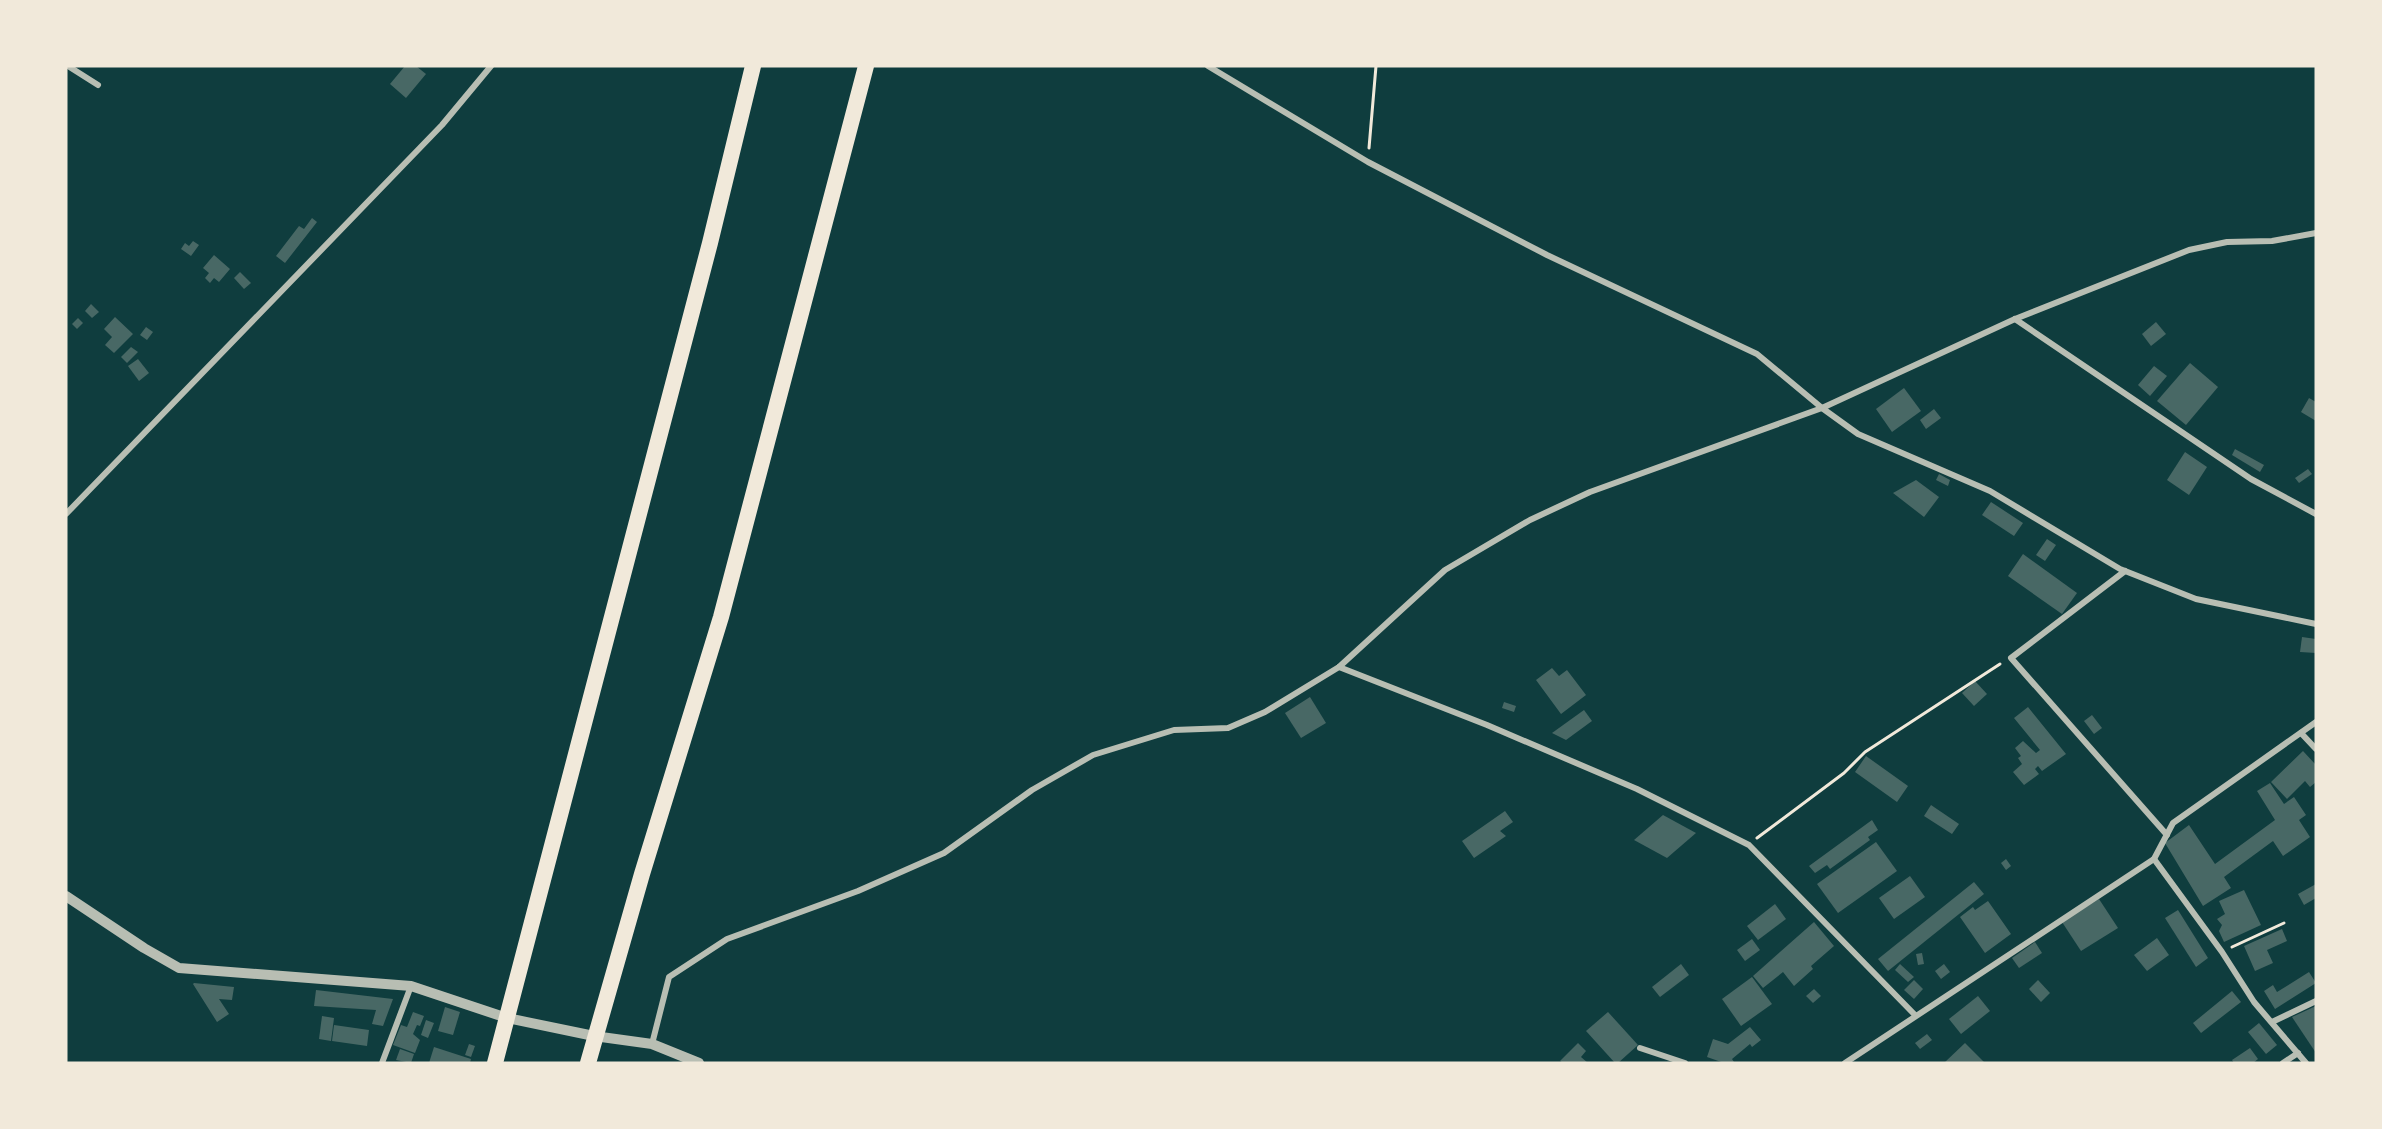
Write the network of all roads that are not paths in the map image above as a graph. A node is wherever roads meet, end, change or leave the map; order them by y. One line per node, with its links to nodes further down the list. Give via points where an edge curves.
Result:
1 (68, 66): 6 (street)
2 (491, 66): 10 (street, via 442,125)
3 (753, 66): 24 (highway)
4 (866, 66): 26 (highway, via 721,617)
5 (1208, 66): 9 (street, via 1368,162 1547,255 1757,354)
6 (98, 84)
7 (2316, 233): 8 (street, via 2189,250)
8 (2015, 319): 9 (street); 11 (street, via 2251,479)
9 (1822, 408): 12 (street, via 1858,434 1990,491); 14 (street, via 1590,492 1530,520 1444,570)
10 (66, 514)
11 (2316, 514)
12 (2125, 572): 13 (street, via 2196,599); 18 (street, via 2011,658)
13 (2316, 624)
14 (1339, 667): 23 (street, via 1487,724 1626,784 1749,845); 27 (street, via 1228,729 1174,730 1093,755 1032,790 944,854 858,891 727,939 669,976)
15 (2316, 722): 16 (street)
16 (2301, 733): 17 (street); 18 (street, via 2173,823)
17 (2316, 749)
18 (2167, 835): 19 (street)
19 (2154, 859): 23 (street); 25 (street)
20 (66, 896): 21 (street, via 179,969)
21 (411, 986): 24 (street); 30 (street)
22 (2316, 1001): 25 (street)
23 (1915, 1016): 35 (street)
24 (507, 1018): 26 (street); 31 (highway)
25 (2272, 1022): 29 (street)
26 (594, 1036): 27 (street); 32 (highway)
27 (652, 1044): 33 (street)
28 (1640, 1048): 34 (street)
29 (2298, 1053): 36 (street); 37 (street)
30 (382, 1063)
31 (495, 1063)
32 (588, 1063)
33 (699, 1063)
34 (1685, 1063)
35 (1845, 1063)
36 (2283, 1063)
37 (2306, 1063)

